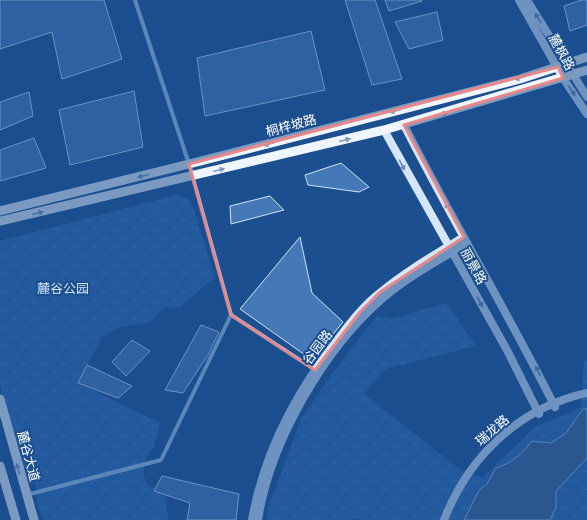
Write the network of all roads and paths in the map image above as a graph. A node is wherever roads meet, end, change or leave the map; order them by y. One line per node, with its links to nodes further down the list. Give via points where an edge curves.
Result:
1 (135, 0): 13 (street)
2 (518, 0): 5 (main road, 麓枫路)
3 (527, 0): 5 (main road, one-way to 3)
4 (587, 57): 5 (main road, 桐梓坡路)
5 (562, 66): 7 (main road); 8 (main road, 麓枫路); 13 (main road, 桐梓坡路, one-way to 13)
6 (587, 70): 7 (main road, 桐梓坡路)
7 (572, 75): 8 (main road, 桐梓坡路); 9 (main road)
8 (563, 78): 10 (main road, 麓枫路, one-way to 10); 11 (main road, 桐梓坡路, one-way to 8)
9 (587, 97)
10 (587, 114)
11 (404, 125): 12 (main road, 桐梓坡路); 17 (main road, 丽景路, one-way to 11)
12 (384, 130): 14 (main road, 桐梓坡路, one-way to 12); 18 (main road, 丽景路, one-way to 18)
13 (189, 164): 14 (street); 15 (main road, 桐梓坡路, one-way to 15)
14 (192, 177): 16 (main road, 桐梓坡路, one-way to 14); 19 (street)
15 (0, 211)
16 (0, 221)
17 (466, 240): 18 (main road, 谷园路); 24 (main road, 丽景路, one-way to 17)
18 (451, 249): 20 (main road, 谷园路, via 397,280 370,301); 25 (main road, 丽景路, one-way to 25, via 507,350); 31 (main road, 谷园路, via 375,305 324,367 289,426 272,470)
19 (231, 315): 20 (street); 27 (street, via 161,460)
20 (315, 370): 30 (main road, 谷园路, via 292,407 274,444)
21 (587, 393): 24 (main road, 瑞龙路)
22 (587, 396): 24 (main road, 瑞龙路)
23 (0, 399): 27 (main road, 麓谷大道, one-way to 23)
24 (554, 405): 25 (main road, 瑞龙路)
25 (538, 413): 32 (main road, 瑞龙路, via 497,439 479,458 461,484); 33 (main road, 瑞龙路, via 485,456 464,485)
26 (0, 466): 28 (main road)
27 (26, 495): 29 (main road, 麓谷大道)
28 (16, 520)
29 (34, 520)
30 (252, 520)
31 (258, 520)
32 (444, 520)
33 (447, 520)

